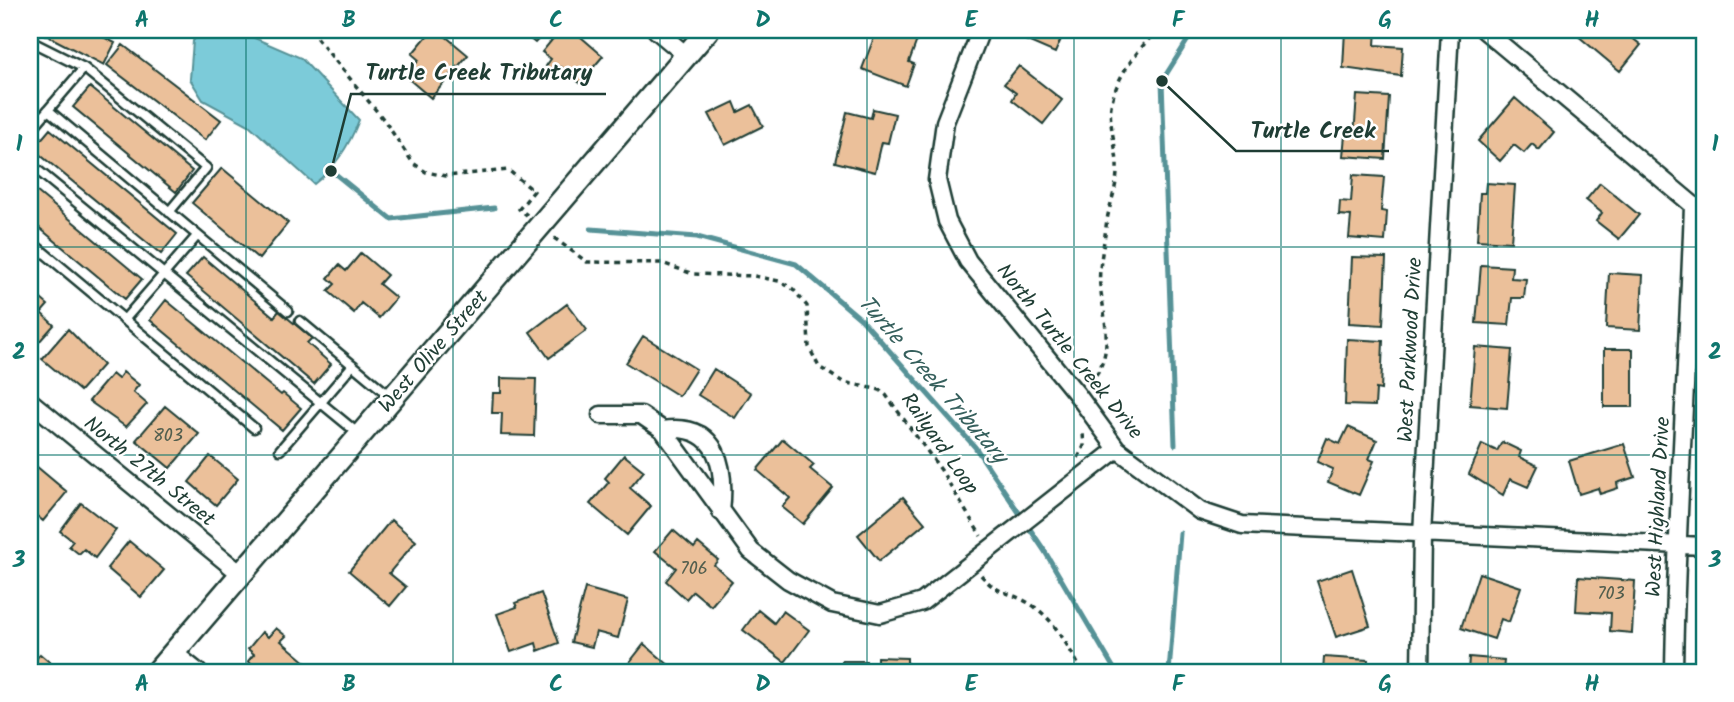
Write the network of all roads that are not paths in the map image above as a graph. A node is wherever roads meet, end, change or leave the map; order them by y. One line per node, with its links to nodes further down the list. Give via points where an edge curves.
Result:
1 (656, 30): 7 (street)
2 (708, 30): 7 (main road, West Olive Street)
3 (981, 30): 29 (street, North Turtle Creek Drive, via 945,122 937,180 947,221 968,261)
4 (1450, 30): 32 (street, West Parkwood Drive)
5 (1484, 30): 12 (street, West Highland Drive)
6 (30, 41): 8 (lane)
7 (685, 55): 22 (main road, West Olive Street)
8 (84, 68): 9 (lane); 13 (lane, via 206,168)
9 (48, 110): 10 (lane); 13 (lane)
10 (30, 131)
11 (30, 164): 16 (lane)
12 (1699, 209): 20 (street, West Highland Drive)
13 (169, 212): 14 (lane)
14 (197, 236): 16 (lane); 17 (lane)
15 (30, 241): 18 (lane)
16 (164, 274): 18 (lane); 24 (lane)
17 (288, 311)
18 (124, 320): 26 (lane)
19 (300, 321): 21 (lane)
20 (1696, 343): 33 (street, West Highland Drive)
21 (353, 365): 22 (lane); 24 (lane)
22 (393, 399): 28 (main road, West Olive Street)
23 (30, 401): 35 (street, North 27th Street)
24 (320, 403): 28 (lane); 30 (lane)
25 (601, 415): 27 (street, via 641,415)
26 (254, 429)
27 (663, 430): 31 (street); 31 (street, via 681,427 711,444 721,462)
28 (361, 436): 35 (main road, West Olive Street)
29 (1117, 449): 31 (street, via 1060,495 987,542 922,602 880,614 832,604 788,580 751,551); 32 (street, North Turtle Creek Drive, via 1200,512 1242,526)
30 (280, 450)
31 (721, 512)
32 (1422, 534): 33 (street, North Turtle Creek Drive); 38 (street, West Parkwood Drive)
33 (1676, 546): 34 (street, North Turtle Creek Drive); 39 (street, West Highland Drive)
34 (1704, 546)
35 (242, 575): 36 (main road, West Olive Street)
36 (164, 666): 37 (street)
37 (198, 672)
38 (1420, 672)
39 (1674, 672)

